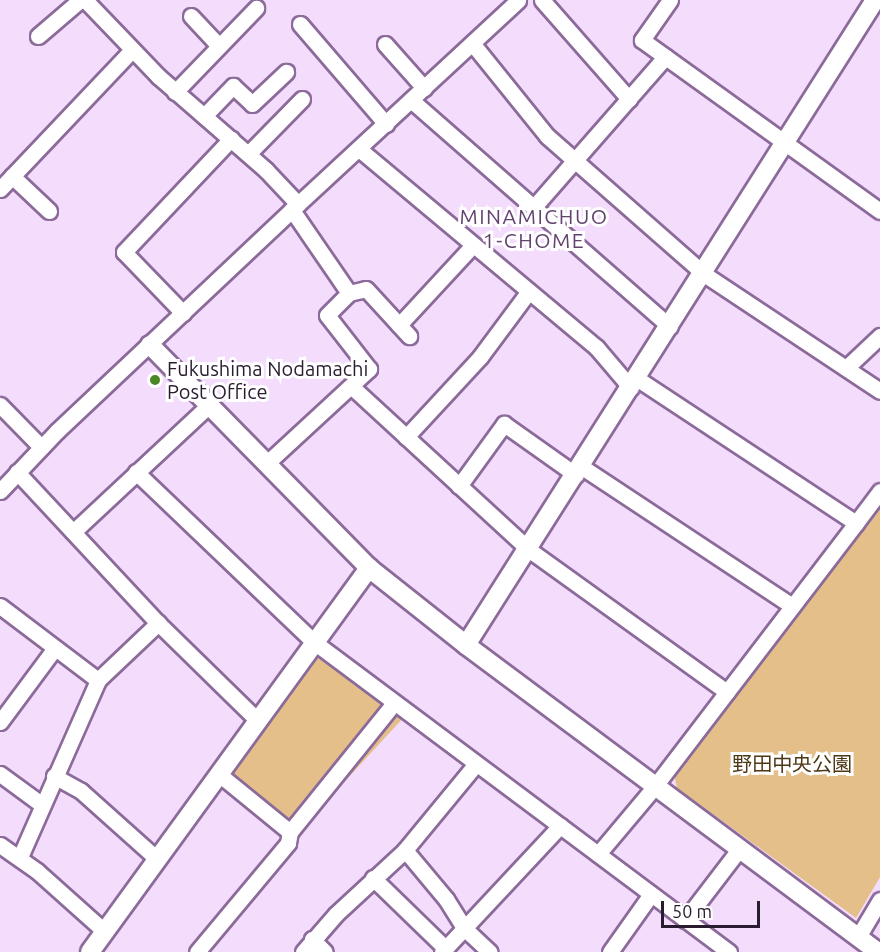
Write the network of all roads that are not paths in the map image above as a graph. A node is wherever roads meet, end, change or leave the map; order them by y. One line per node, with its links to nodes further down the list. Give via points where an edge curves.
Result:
1 (80, 0): 11 (street)
2 (86, 0): 7 (street)
3 (542, 0): 21 (street)
4 (670, 0): 16 (street, via 642,40)
5 (876, 0): 26 (street)
6 (516, 1): 13 (street)
7 (101, 6): 15 (street)
8 (256, 8): 14 (street)
9 (191, 16): 14 (street)
10 (300, 24): 24 (street)
11 (38, 36)
12 (385, 44): 18 (street)
13 (472, 44): 18 (street); 29 (street, via 526,112)
14 (219, 46): 19 (street)
15 (132, 50): 19 (street); 30 (street)
16 (665, 57): 21 (street); 26 (street)
17 (286, 72): 23 (street, via 252,104 233,86)
18 (424, 88): 22 (street)
19 (175, 92): 23 (street)
20 (302, 99): 28 (street)
21 (629, 99): 29 (street)
22 (411, 100): 24 (street); 33 (street)
23 (204, 116): 25 (street)
24 (386, 124): 27 (street)
25 (231, 139): 28 (street); 40 (street, via 124,252)
26 (786, 146): 35 (street); 37 (street)
27 (359, 149): 32 (street); 36 (street)
28 (248, 154): 32 (street)
29 (574, 161): 33 (street); 37 (street)
30 (12, 176): 31 (street); 34 (street)
31 (0, 189)
32 (295, 207): 39 (street); 40 (street)
33 (533, 208): 41 (street)
34 (49, 211)
35 (880, 211)
36 (473, 245): 38 (street); 39 (street, via 404,330 366,289)
37 (704, 274): 41 (street); 44 (street)
38 (529, 291): 45 (street); 50 (street, via 480,357)
39 (349, 293): 46 (street, via 327,315 369,369)
40 (183, 313): 43 (street)
41 (670, 327): 45 (street)
42 (880, 336): 44 (street)
43 (150, 345): 49 (street); 51 (street)
44 (846, 368): 47 (street)
45 (634, 384): 53 (street); 59 (street)
46 (351, 386): 50 (street); 52 (street)
47 (880, 391)
48 (0, 405): 51 (street)
49 (208, 406): 52 (street); 55 (street)
50 (406, 437): 56 (street)
51 (41, 447): 54 (street)
52 (267, 463): 62 (street)
53 (579, 471): 56 (street, via 504,424); 61 (street); 64 (street)
54 (17, 472): 57 (street); 60 (street)
55 (136, 472): 60 (street); 66 (street)
56 (459, 486): 61 (street)
57 (0, 491)
58 (880, 491): 59 (street)
59 (856, 523): 64 (street)
60 (73, 532): 65 (street)
61 (528, 549): 67 (street); 70 (street)
62 (369, 568): 66 (street); 67 (street)
63 (0, 606): 68 (street)
64 (792, 606): 70 (street)
65 (158, 623): 69 (street); 72 (street)
66 (314, 642): 71 (street); 72 (street)
67 (466, 645): 78 (street)
68 (55, 648): 69 (street); 73 (street)
69 (98, 680): 77 (street)
70 (727, 692): 78 (street)
71 (394, 703): 74 (street); 81 (street)
72 (258, 721): 76 (street)
73 (0, 722)
74 (475, 765): 80 (street); 84 (street)
75 (0, 774): 79 (street)
76 (220, 775): 81 (street); 87 (street)
77 (54, 776): 79 (street); 87 (street, via 81,791)
78 (656, 786): 83 (street); 85 (street)
79 (41, 804): 86 (street)
80 (560, 826): 85 (street); 92 (street)
81 (290, 832): 98 (street, via 288,843)
82 (0, 845): 86 (street)
83 (740, 848): 91 (street); 94 (street)
84 (405, 850): 88 (street); 92 (street, via 446,899)
85 (598, 854): 89 (street)
86 (20, 857): 93 (street)
87 (157, 860): 93 (street)
88 (373, 878): 95 (street); 96 (street)
89 (651, 894): 91 (street); 101 (street)
90 (880, 900): 94 (street)
91 (685, 920): 102 (street)
92 (464, 928): 96 (street); 100 (street)
93 (104, 931): 97 (street)
94 (858, 937): 103 (street)
95 (308, 946): 99 (street)
96 (443, 950)
97 (91, 952)
98 (196, 952)
99 (325, 952)
100 (490, 952)
101 (610, 952)
102 (729, 952)
103 (879, 952)

